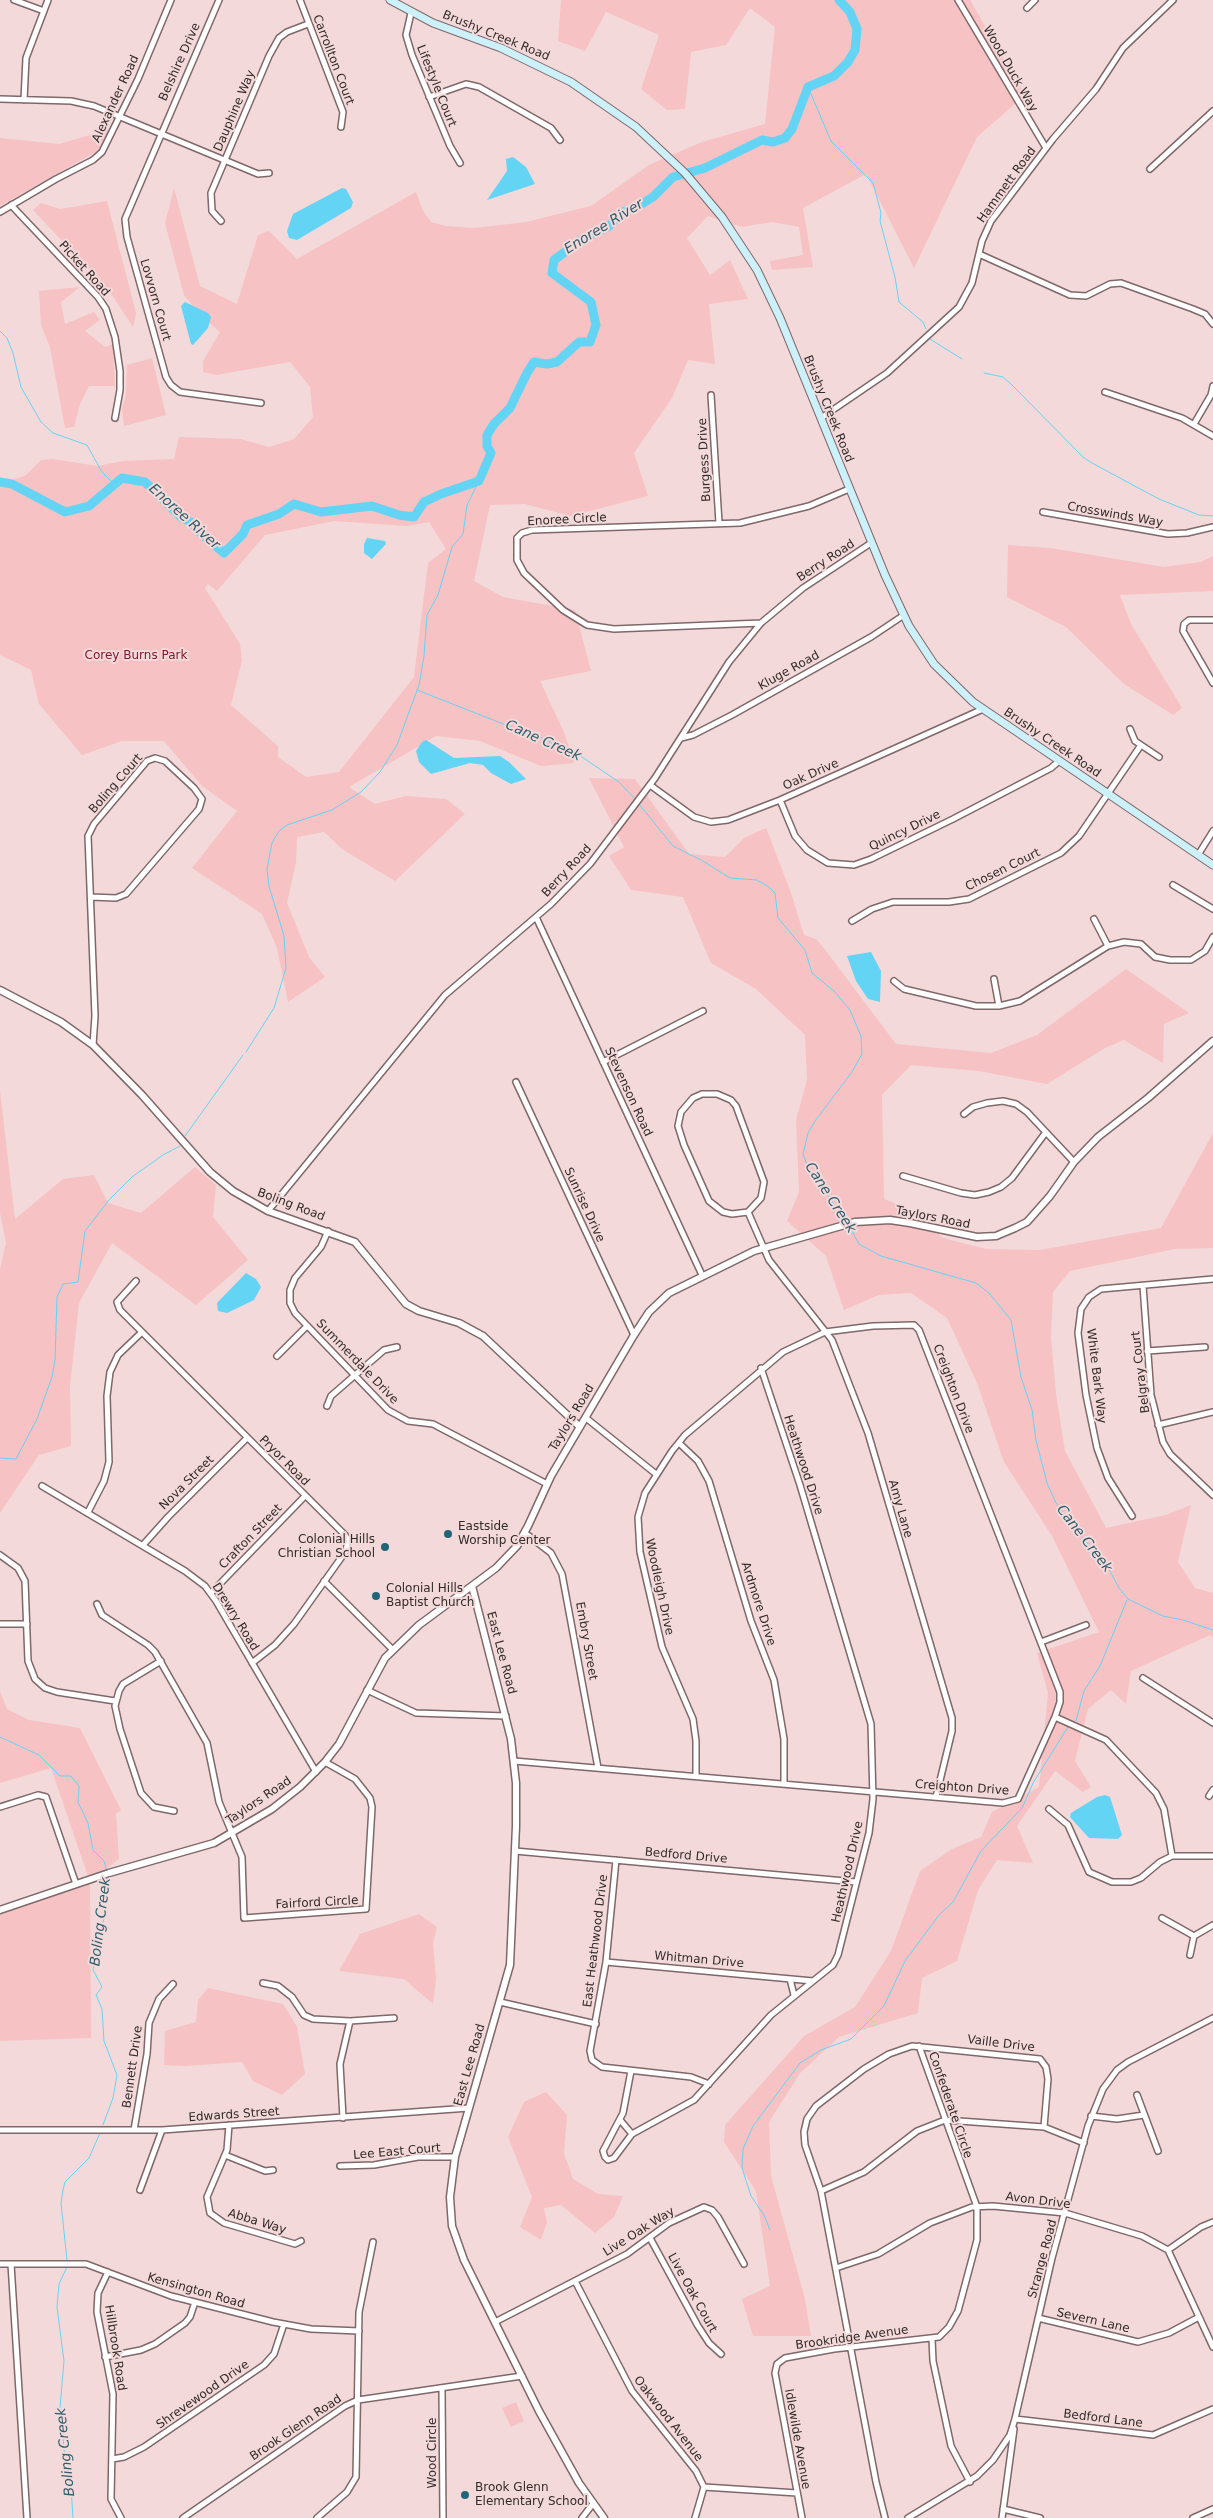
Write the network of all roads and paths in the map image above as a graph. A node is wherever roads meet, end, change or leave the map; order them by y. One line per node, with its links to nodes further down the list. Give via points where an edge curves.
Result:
1 (14, 0): 11 (street)
2 (48, 0): 11 (street)
3 (171, 0): 18 (street, Alexander Road)
4 (219, 0): 20 (street, Belshire Drive)
5 (300, 0): 13 (street, Carrollton Court)
6 (390, 0): 12 (main road, Brushy Creek Road)
7 (958, 0): 22 (street, Wood Duck Way)
8 (1035, 0): 10 (street)
9 (1173, 0): 22 (street, Hammett Road, via 1123,48 1096,89)
10 (1028, 8)
11 (44, 11): 16 (street, via 26,58)
12 (411, 13): 14 (street, Lifestyle Court, via 406,35); 37 (main road, Brushy Creek Road, via 501,48 565,79 625,118 665,154 710,202 757,270)
13 (308, 24): 19 (street, Carrollton Court, via 343,112); 23 (street, Dauphine Way, via 279,38)
14 (429, 97): 21 (street, via 466,84 479,86 551,128); 24 (street, Lifestyle Court)
15 (0, 99): 16 (street)
16 (24, 100): 18 (street, via 80,102)
17 (1213, 111): 25 (street)
18 (121, 115): 20 (street); 27 (street, Alexander Road, via 97,157)
19 (341, 127)
20 (160, 133): 23 (street); 35 (street, Lovvorn Court, via 125,218 127,237 166,377 180,392)
21 (560, 140)
22 (1046, 148): 30 (street, Hammett Road, via 991,220)
23 (225, 160): 26 (street, via 258,174); 29 (street, Dauphine Way, via 210,202 212,211)
24 (460, 163)
25 (1150, 169)
26 (268, 172)
27 (12, 205): 28 (street, Alexander Road); 36 (street, Picket Road, via 106,309 115,337 120,371)
28 (0, 212)
29 (221, 221)
30 (979, 254): 31 (street, via 1070,295 1086,296 1110,284 1121,283 1205,314); 37 (street, Hammett Road, via 972,283 959,307 887,373)
31 (1213, 324)
32 (1213, 386): 38 (street, via 1212,395)
33 (1105, 392): 38 (street)
34 (711, 395): 42 (street, Burgess Drive)
35 (261, 404)
36 (115, 418)
37 (821, 418): 40 (main road, Brushy Creek Road)
38 (1194, 424): 39 (street)
39 (1213, 436)
40 (849, 489): 42 (street, Enoree Circle, via 787,513 740,523); 44 (main road, Brushy Creek Road)
41 (1043, 512): 43 (street, Crosswinds Way, via 1168,534)
42 (719, 523): 47 (street, Enoree Circle, via 526,531 517,538 517,560 524,573 544,593 574,619 592,627 614,629)
43 (1213, 527)
44 (872, 543): 45 (main road, Brushy Creek Road); 47 (street, Berry Road, via 803,588)
45 (904, 615): 49 (main road, Brushy Creek Road, via 941,673); 51 (street, Kluge Road, via 732,715)
46 (1213, 620): 48 (street, via 1185,622 1183,631)
47 (761, 623): 51 (street, Berry Road, via 729,662)
48 (1213, 683)
49 (983, 709): 54 (main road, Brushy Creek Road); 57 (street, Oak Drive)
50 (1130, 729): 52 (street)
51 (681, 738): 55 (street, Berry Road)
52 (1141, 745): 53 (street); 56 (street, Chosen Court)
53 (1159, 757)
54 (1058, 762): 56 (main road, Brushy Creek Road); 57 (street, Quincy Drive, via 953,819 871,860 854,864 828,863 807,850 796,836)
55 (650, 785): 57 (street, Oak Drive, via 688,814 711,822 737,818); 64 (street, Berry Road, via 590,864)
56 (1109, 795): 59 (main road, Brushy Creek Road); 66 (street, Chosen Court, via 1067,849 982,893 957,901 886,904)
57 (780, 800)
58 (1213, 831): 59 (street)
59 (1198, 855): 60 (main road, Brushy Creek Road)
60 (1213, 865)
61 (1173, 885): 63 (street)
62 (91, 897): 62 (street, Boling Court, via 116,898 124,895 199,810 202,799 166,761 155,758 147,761 92,827 88,842); 75 (street, Boling Court)
63 (1213, 910)
64 (536, 917): 76 (street, Stevenson Road); 82 (street, Berry Road, via 437,1003)
65 (1094, 919): 68 (street)
66 (852, 920)
67 (1213, 937): 68 (street, via 1205,950 1191,960 1155,957 1141,944 1124,942)
68 (1108, 946): 72 (street, via 1020,1001)
69 (994, 979): 72 (street)
70 (894, 981): 72 (street, via 904,989 976,1006)
71 (0, 990): 75 (street, Boling Road, via 61,1022)
72 (999, 1006)
73 (703, 1011): 76 (street)
74 (1213, 1041): 80 (street, Taylors Road, via 1098,1137)
75 (93, 1045): 82 (street, Boling Road, via 215,1177)
76 (603, 1062): 86 (street, Stevenson Road)
77 (516, 1082): 93 (street, Sunrise Drive)
78 (964, 1114): 79 (street, via 973,1107 1003,1101 1016,1104)
79 (1046, 1132): 80 (street); 81 (street, via 1012,1178 989,1192 961,1193)
80 (1074, 1162): 85 (street, Taylors Road, via 1027,1222 996,1236 964,1236 897,1221 855,1222)
81 (903, 1176)
82 (268, 1211): 84 (street, Boling Road)
83 (748, 1212): 83 (street, via 761,1198 764,1182 736,1106 717,1094 702,1094 693,1098 681,1112 678,1126 702,1187 715,1207 732,1214); 85 (street, Amy Lane)
84 (328, 1231): 90 (street, Summerdale Drive, via 321,1247 295,1278 290,1290 290,1303); 104 (street, Boling Road, via 359,1245 412,1309 459,1323 482,1336)
85 (763, 1248): 86 (street, Taylors Road); 92 (street, Amy Lane)
86 (702, 1275): 93 (street, Taylors Road, via 662,1298)
87 (1213, 1280): 89 (street, White Bark Way)
88 (136, 1281): 91 (street, Pryor Road, via 117,1304)
89 (1143, 1286): 96 (street, Belgray Court); 113 (street, White Bark Way, via 1101,1289 1089,1297 1082,1309 1078,1333 1097,1448 1108,1478)
90 (307, 1326): 97 (street); 99 (street, Summerdale Drive)
91 (142, 1332): 105 (street, Pryor Road); 112 (street, via 118,1355 110,1372 107,1396 109,1462 104,1481)
92 (826, 1332): 98 (street, Woodleigh Drive, via 792,1347); 124 (street, Creighton Drive, via 910,1324 918,1328); 143 (street, Amy Lane, via 838,1353 868,1433 952,1718 952,1731)
93 (634, 1336): 102 (street, Taylors Road)
94 (397, 1347): 99 (street, via 384,1350)
95 (1205, 1347): 96 (street)
96 (1147, 1350): 103 (street, Belgray Court, via 1151,1395)
97 (277, 1356)
98 (761, 1368): 106 (street, Woodleigh Drive); 141 (street, Heathwood Drive, via 800,1485 871,1724)
99 (354, 1376): 100 (street, via 331,1396); 108 (street, Summerdale Drive, via 399,1418 433,1424)
100 (328, 1406)
101 (1213, 1412): 103 (street)
102 (586, 1418): 104 (street, Taylors Road); 107 (street)
103 (1158, 1425): 110 (street, Belgray Court, via 1170,1454)
104 (580, 1427): 108 (street, Taylors Road)
105 (247, 1438): 111 (street, Pryor Road); 115 (street, Nova Street)
106 (679, 1443): 107 (street, Woodleigh Drive); 139 (street, Ardmore Drive, via 698,1461 709,1481 751,1621 774,1680 784,1739)
107 (656, 1474): 138 (street, Woodleigh Drive, via 640,1508 638,1544 662,1647 693,1719)
108 (548, 1484): 114 (street, Taylors Road)
109 (42, 1486): 112 (street, Drewry Road)
110 (1213, 1495)
111 (305, 1496): 117 (street, Pryor Road, via 348,1540 346,1551); 119 (street, Crafton Street)
112 (88, 1512): 115 (street, Drewry Road)
113 (1132, 1516)
114 (524, 1533): 118 (street, Taylors Road, via 506,1558); 136 (street, Embry Street, via 551,1553 562,1574)
115 (143, 1545): 119 (street, Drewry Road, via 185,1571)
116 (0, 1555): 122 (street, via 24,1577)
117 (324, 1581): 125 (street); 127 (street, Pryor Road, via 284,1636)
118 (472, 1586): 125 (street, Taylors Road); 131 (street, East Lee Road)
119 (212, 1593): 127 (street, Drewry Road)
120 (97, 1604): 126 (street, via 102,1615 148,1645)
121 (0, 1624): 122 (street)
122 (27, 1624): 130 (street, via 30,1667 40,1684 57,1692)
123 (1086, 1625): 124 (street)
124 (1041, 1642): 132 (street, Creighton Drive, via 1060,1692)
125 (393, 1650): 129 (street, Taylors Road)
126 (161, 1661): 130 (street, via 126,1681); 147 (street, via 206,1742 219,1802)
127 (252, 1663): 137 (street, Drewry Road)
128 (1143, 1678): 133 (street)
129 (367, 1690): 131 (street, via 416,1713); 135 (street, Taylors Road, via 346,1733)
130 (115, 1701): 146 (street, via 120,1729 141,1793 154,1807)
131 (506, 1716): 134 (street, East Lee Road)
132 (1055, 1717): 143 (street, Creighton Drive, via 1017,1800 1003,1803); 149 (street, via 1106,1740 1156,1793 1164,1809)
133 (1213, 1724)
134 (514, 1761): 136 (street, Creighton Drive); 148 (street, East Lee Road)
135 (325, 1762): 137 (street, Taylors Road); 147 (street, Fairford Circle, via 355,1779 370,1798 366,1909 244,1918 242,1857)
136 (598, 1768): 138 (street, Creighton Drive)
137 (316, 1772): 147 (street, Taylors Road, via 282,1802)
138 (696, 1776): 139 (street, Creighton Drive)
139 (784, 1784): 141 (street, Creighton Drive)
140 (1213, 1790): 142 (street)
141 (873, 1792): 143 (street, Creighton Drive); 152 (street, Heathwood Drive, via 869,1832)
142 (1209, 1796)
143 (936, 1797)
144 (0, 1807): 153 (street, via 43,1795 48,1801)
145 (1049, 1809): 149 (street, via 1068,1824 1089,1872 1101,1879 1131,1882)
146 (174, 1811)
147 (233, 1833): 153 (street, Taylors Road, via 201,1848)
148 (515, 1851): 151 (street, Bedford Drive); 165 (street, East Lee Road, via 511,1957)
149 (1172, 1856): 150 (street)
150 (1213, 1856)
151 (616, 1860): 152 (street, Bedford Drive); 159 (street, East Heathwood Drive)
152 (856, 1882): 161 (street, Heathwood Drive, via 837,1958 829,1970)
153 (76, 1884): 154 (street, Taylors Road)
154 (0, 1910)
155 (1162, 1918): 157 (street)
156 (1213, 1925): 157 (street)
157 (1194, 1936): 158 (street)
158 (1190, 1955)
159 (606, 1962): 160 (street, Whitman Drive); 169 (street, East Heathwood Drive)
160 (790, 1979): 161 (street, Whitman Drive); 164 (street)
161 (813, 1981): 164 (street, Heathwood Drive)
162 (263, 1983): 168 (street, via 278,1986 309,2018)
163 (173, 1984): 183 (street, Bennett Drive, via 160,1999 149,2023)
164 (794, 1995): 172 (street, Heathwood Drive, via 759,2028)
165 (500, 2002): 169 (street); 174 (street, East Lee Road)
166 (394, 2018): 168 (street)
167 (1213, 2018): 176 (street, Strange Road, via 1122,2066 1103,2089)
168 (350, 2022): 177 (street, via 340,2064)
169 (596, 2024): 171 (street, via 590,2051 593,2063)
170 (919, 2046): 178 (street, Confederate Circle); 181 (street, Vaille Drive, via 1040,2059 1045,2064 1048,2079); 193 (street, Confederate Circle, via 903,2048 878,2060 810,2113 804,2140)
171 (631, 2071): 172 (street, via 691,2077); 179 (street)
172 (709, 2084): 185 (street, Heathwood Drive, via 694,2100)
173 (1137, 2095): 175 (street)
174 (469, 2108): 177 (street, Edwards Street); 189 (street, East Lee Road)
175 (1144, 2115): 176 (street, via 1117,2119); 187 (street)
176 (1091, 2116): 186 (street, Strange Road)
177 (343, 2118): 180 (street, Edwards Street)
178 (945, 2120): 181 (street); 193 (street, via 917,2131 864,2172); 194 (street, Confederate Circle)
179 (621, 2122): 185 (street); 185 (street, via 604,2149 606,2159 613,2159)
180 (229, 2125): 184 (street, Edwards Street); 188 (street, Abba Way)
181 (1044, 2127): 186 (street)
182 (0, 2130): 183 (street, Edwards Street)
183 (134, 2130): 184 (street, Edwards Street)
184 (162, 2130): 192 (street)
185 (632, 2134)
186 (1084, 2143): 195 (street, Strange Road)
187 (1158, 2151)
188 (225, 2155): 191 (street, via 265,2171); 198 (street, Abba Way, via 207,2197 210,2213 224,2223 295,2244)
189 (455, 2157): 190 (street, Lee East Court); 210 (street, East Lee Road, via 450,2197 454,2233)
190 (340, 2166)
191 (273, 2170)
192 (140, 2190)
193 (821, 2191): 204 (street, Confederate Circle)
194 (976, 2207): 195 (street, Avon Drive); 204 (street, Avon Drive, via 930,2223 883,2252); 213 (street, Confederate Circle, via 977,2240 958,2311 946,2332)
195 (1065, 2213): 200 (street, Avon Drive, via 1142,2236); 208 (street, Strange Road)
196 (1213, 2222): 200 (street)
197 (650, 2238): 203 (street, Live Oak Way, via 670,2223 707,2207 718,2217); 206 (street, Live Oak Way); 216 (street, Live Oak Court, via 703,2335)
198 (302, 2241)
199 (373, 2242): 212 (street, via 360,2301)
200 (1168, 2250): 209 (street)
201 (0, 2264): 202 (street, Kensington Road)
202 (10, 2264): 205 (street, Kensington Road, via 81,2264); 231 (street)
203 (744, 2264)
204 (836, 2268): 214 (street, Confederate Circle)
205 (108, 2272): 207 (street, Kensington Road, via 151,2290); 217 (street, Hillbrook Road, via 97,2300)
206 (575, 2281): 210 (street, Live Oak Way); 226 (street, Oakwood Avenue, via 632,2391 696,2471)
207 (195, 2302): 211 (street, Kensington Road); 217 (street, via 186,2323 155,2344)
208 (1038, 2318): 209 (street, Severn Lane, via 1138,2342 1169,2333); 223 (street, Strange Road)
209 (1199, 2318): 215 (street)
210 (495, 2322): 219 (street, East Lee Road)
211 (284, 2324): 212 (street, Kensington Road); 224 (street, Shrevewood Drive, via 274,2354 264,2365 144,2447)
212 (359, 2331): 221 (street)
213 (932, 2339): 214 (street, Brookridge Avenue); 225 (street, via 933,2361 951,2446)
214 (851, 2347): 218 (street, Brookridge Avenue, via 785,2358); 240 (street, Confederate Circle)
215 (1213, 2347)
216 (721, 2354)
217 (105, 2357): 224 (street, Hillbrook Road, via 113,2394)
218 (777, 2364): 227 (street, Idlewilde Avenue, via 775,2373)
219 (522, 2376): 220 (street, Brook Glenn Road); 228 (street, East Lee Road)
220 (442, 2389): 221 (street, Brook Glenn Road); 235 (street, Wood Circle)
221 (358, 2400): 233 (street, Brook Glenn Road, via 325,2418); 234 (street, via 356,2477 347,2492)
222 (1213, 2409): 223 (street, Bedford Lane, via 1153,2435)
223 (1015, 2421): 225 (street, Strange Road, via 993,2460); 229 (street)
224 (112, 2459): 232 (street, Hillbrook Road, via 112,2499)
225 (970, 2482): 241 (street, Strange Road)
226 (704, 2487): 227 (street); 238 (street)
227 (797, 2493): 239 (street, Idlewilde Avenue)
228 (592, 2505): 236 (street); 237 (street, East Lee Road)
229 (1003, 2508): 242 (street); 243 (street)
230 (1213, 2509): 244 (street)
231 (27, 2518)
232 (121, 2518)
233 (183, 2518)
234 (317, 2518)
235 (443, 2518)
236 (582, 2518)
237 (604, 2518)
238 (695, 2518)
239 (802, 2518)
240 (885, 2518)
241 (908, 2518)
242 (1002, 2518)
243 (1040, 2518)
244 (1193, 2518)

